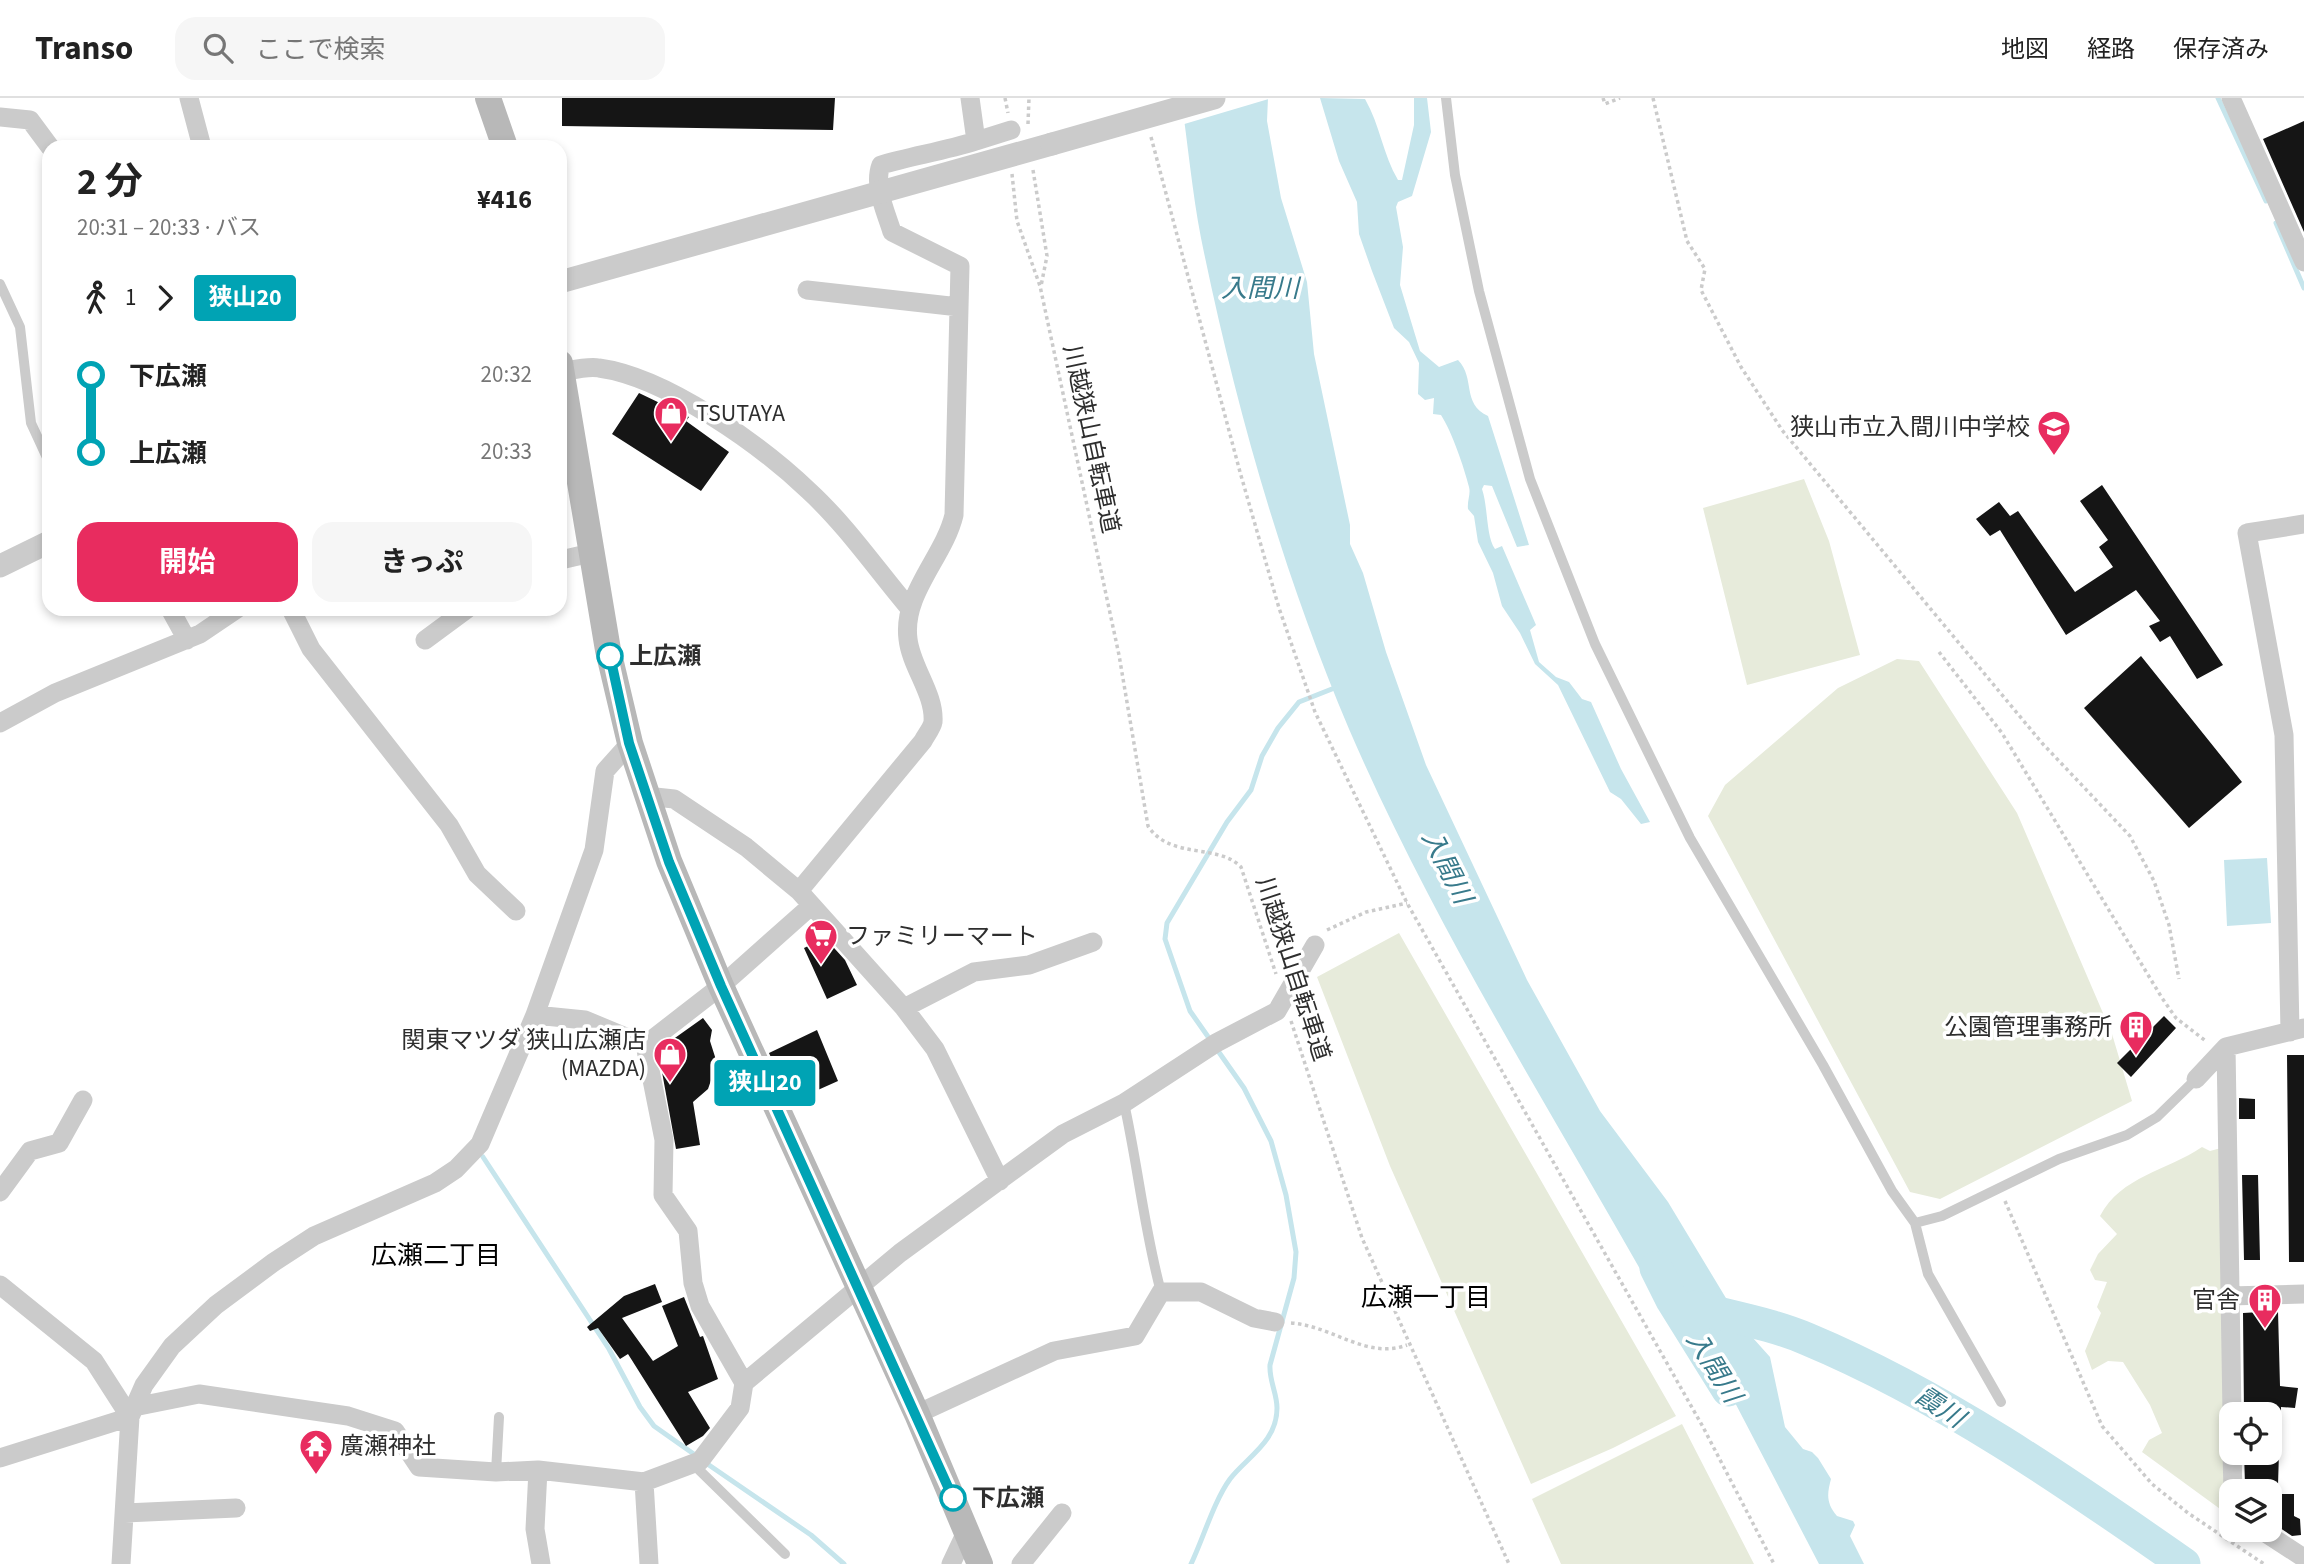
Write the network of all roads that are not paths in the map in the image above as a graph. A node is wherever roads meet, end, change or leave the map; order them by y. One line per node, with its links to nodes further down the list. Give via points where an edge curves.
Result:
1 (189, 98): 10 (street)
2 (488, 98): 11 (main road)
3 (970, 98): 12 (street)
4 (1214, 98): 13 (street, bridge)
5 (1446, 98): 51 (lane, via 1455,175 1479,291 1530,479 1595,644 1690,838 1892,1191)
6 (2231, 98): 14 (street)
7 (0, 117): 9 (street, via 30,120)
8 (1019, 131): 12 (street)
9 (45, 140)
10 (200, 140)
11 (503, 140)
12 (976, 141): 13 (street, via 881,165)
13 (880, 193): 15 (street); 18 (street, via 892,232 960,266)
14 (2304, 262)
15 (567, 280)
16 (0, 284): 20 (lane, via 20,327 31,423)
17 (807, 290): 18 (street)
18 (958, 307): 26 (street, via 954,515 950,532)
19 (567, 367): 26 (street, via 597,367 634,377 712,416 810,491)
20 (42, 447)
21 (567, 510): 24 (main road)
22 (2304, 524): 43 (street, via 2247,533 2284,735)
23 (42, 545): 25 (street)
24 (569, 557): 34 (main road)
25 (0, 566)
26 (909, 609): 36 (street, via 908,638 933,724)
27 (174, 616): 31 (street)
28 (226, 616): 31 (street)
29 (294, 616): 37 (street, via 311,649 449,825 477,874)
30 (458, 616): 32 (street)
31 (187, 640): 33 (street, via 55,693)
32 (425, 640)
33 (0, 723)
34 (629, 743): 35 (main road); 42 (street, via 606,771 594,850)
35 (646, 796): 36 (street, via 674,799 746,847); 40 (main road)
36 (805, 899): 40 (street); 41 (street)
37 (516, 911)
38 (1093, 942): 41 (street, via 1029,965 974,972)
39 (1315, 945): 48 (street, via 1277,1011 1213,1045)
40 (721, 986): 44 (street); 53 (main road)
41 (904, 1008): 49 (street, via 935,1049)
42 (535, 1015): 44 (street, via 585,1020); 61 (street, via 480,1144 456,1169 435,1184 314,1236 216,1305 172,1346 144,1385)
43 (2297, 1030): 45 (street)
44 (645, 1045): 58 (street, via 664,1140 663,1195 688,1231 700,1306)
45 (2227, 1046): 46 (street); 56 (street)
46 (2196, 1079): 51 (lane, via 2157,1117 2127,1135 2059,1158 1942,1216)
47 (83, 1100): 50 (street, via 59,1143 30,1151)
48 (1125, 1103): 49 (street, via 1063,1134); 54 (lane)
49 (1000, 1181): 53 (street, via 900,1253)
50 (0, 1192)
51 (1915, 1223): 59 (lane, via 1928,1274)
52 (0, 1285): 61 (street, via 94,1361)
53 (860, 1290): 58 (street); 62 (main road)
54 (1161, 1292): 57 (street, via 1201,1292 1254,1318); 62 (street, via 1136,1336 1054,1351)
55 (2304, 1294): 56 (street)
56 (2230, 1296): 60 (street)
57 (1275, 1322)
58 (744, 1383): 65 (street, via 740,1408)
59 (2001, 1402)
60 (2231, 1402)
61 (132, 1412): 64 (street); 67 (street, via 199,1394 348,1416 395,1431 419,1467); 70 (street)
62 (917, 1414): 72 (main road)
63 (499, 1417): 67 (lane)
64 (0, 1458)
65 (697, 1463): 68 (street); 74 (lane)
66 (538, 1470): 67 (street); 68 (street); 77 (street, via 535,1529)
67 (496, 1472)
68 (644, 1482): 78 (street)
69 (236, 1508): 70 (street)
70 (125, 1513): 76 (street)
71 (1062, 1513): 81 (street)
72 (967, 1530): 79 (street); 80 (main road)
73 (2279, 1542): 75 (street)
74 (785, 1554)
75 (2304, 1558)
76 (121, 1564)
77 (541, 1564)
78 (649, 1564)
79 (951, 1564)
80 (980, 1564)
81 (1021, 1564)

